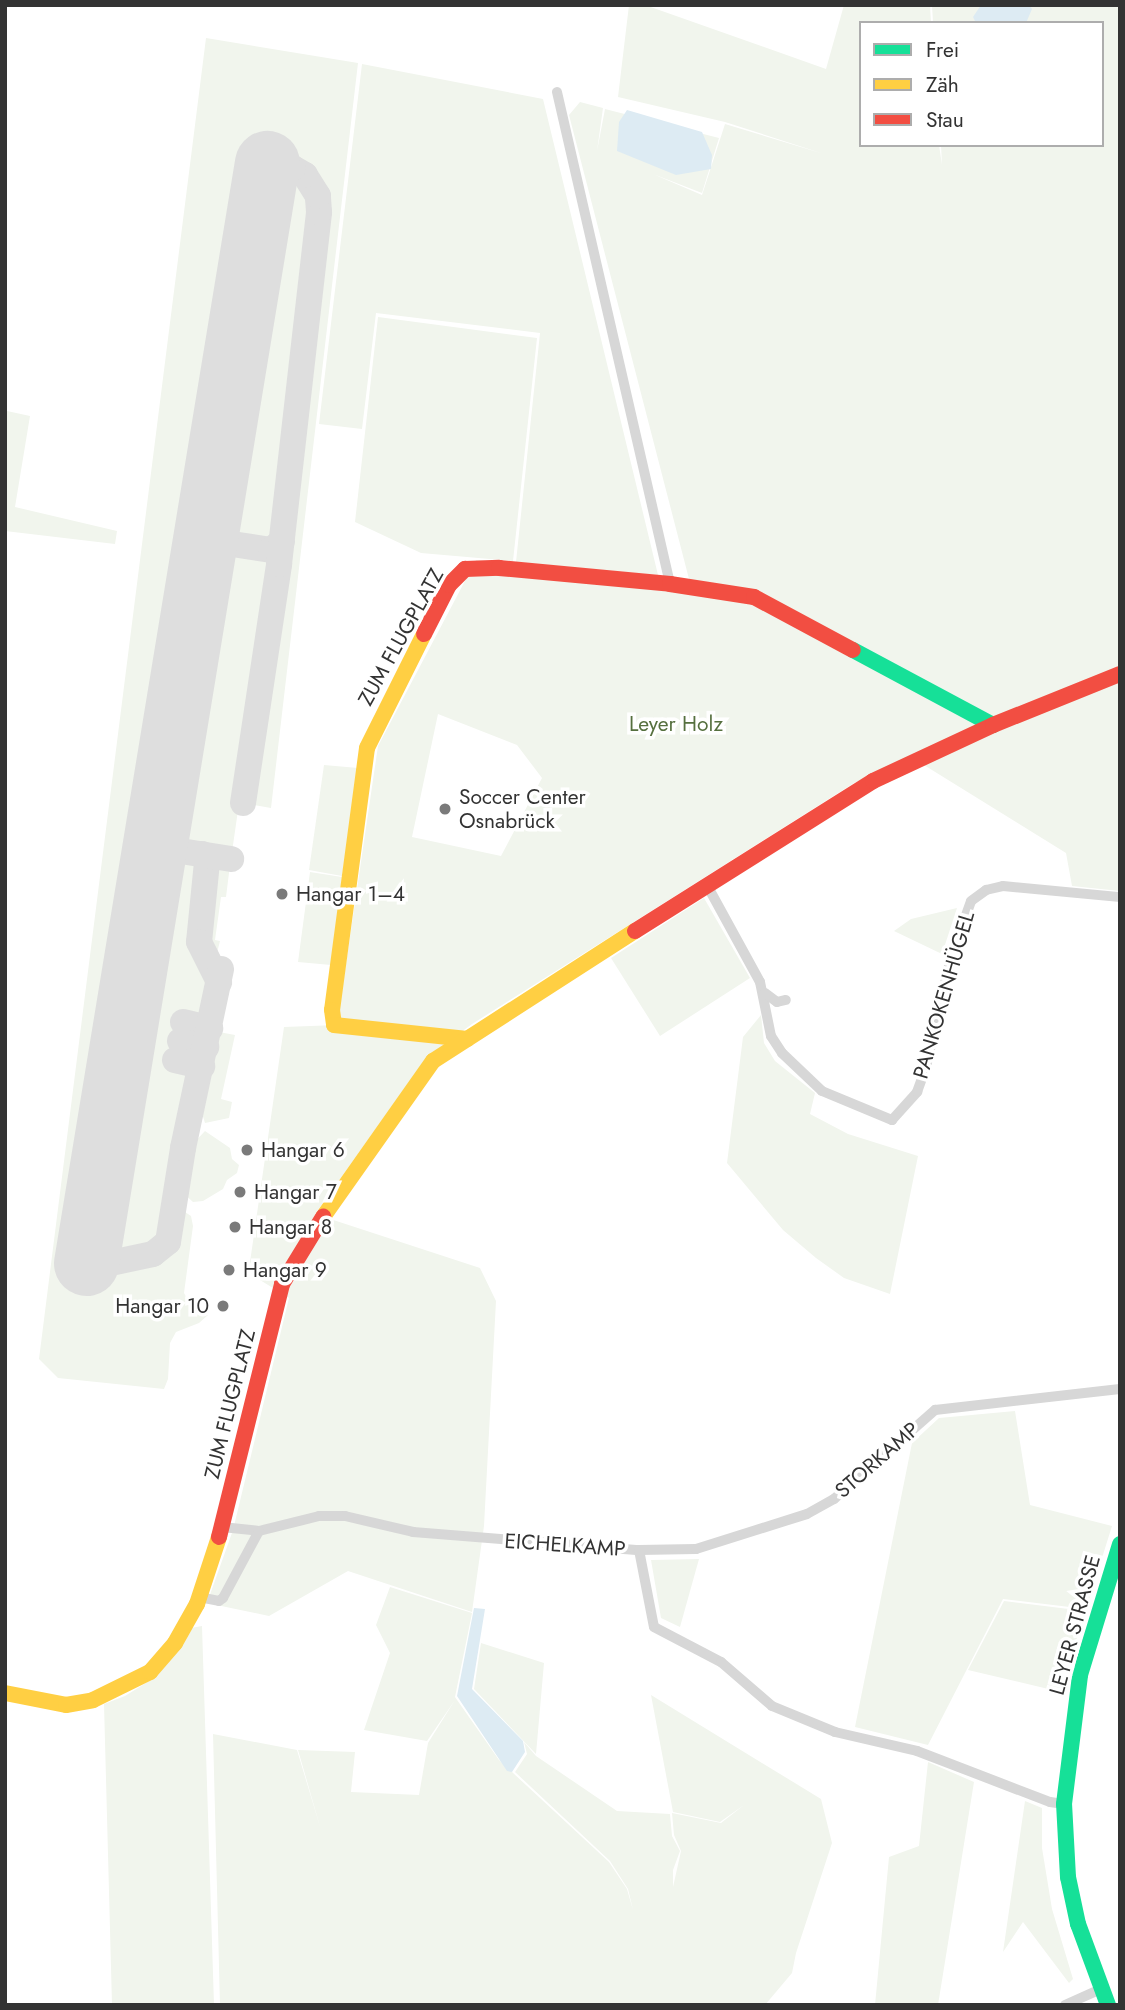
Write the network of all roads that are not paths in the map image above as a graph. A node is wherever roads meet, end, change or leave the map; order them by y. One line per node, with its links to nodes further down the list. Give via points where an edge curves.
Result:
1 (557, 92): 2 (street)
2 (670, 584): 4 (street, ZUM FLUGPLATZ, via 754,597); 9 (street, ZUM FLUGPLATZ, via 465,569 449,585 376,725 367,748 332,1010 334,1025)
3 (1120, 674): 4 (street, ZUM FLUGPLATZ)
4 (993, 725): 5 (street, ZUM FLUGPLATZ, via 836,801)
5 (708, 887): 7 (street, PANKOKENHÜGEL); 9 (street, ZUM FLUGPLATZ)
6 (1120, 897): 7 (street, PANKOKENHÜGEL, via 1003,886 986,890 971,901 951,957 917,1092 892,1119 822,1091 793,1064 771,1036)
7 (763, 991): 8 (street, via 768,999)
8 (786, 1000)
9 (467, 1039): 11 (street, ZUM FLUGPLATZ, via 433,1061 312,1233 282,1284)
10 (1120, 1389): 14 (street, STORKAMP, via 935,1410 834,1499 807,1514 696,1549)
11 (222, 1527): 12 (street, EICHELKAMP); 15 (street, ZUM FLUGPLATZ)
12 (259, 1531): 14 (street, EICHELKAMP, via 319,1516 345,1516 413,1532); 15 (street, via 219,1601)
13 (1120, 1544): 17 (street, LEYER STRASSE, via 1080,1675)
14 (639, 1550): 17 (street, EICHELKAMP, via 654,1627 721,1662 772,1706 835,1732 917,1751)
15 (199, 1597): 16 (street, ZUM FLUGPLATZ, via 175,1643 150,1672 122,1688 66,1705)
16 (5, 1693)
17 (1064, 1804): 18 (street, LEYER STRASSE, via 1068,1877)
18 (1101, 1989): 19 (street); 20 (street, LEYER STRASSE)
19 (1065, 2005)
20 (1108, 2005)

